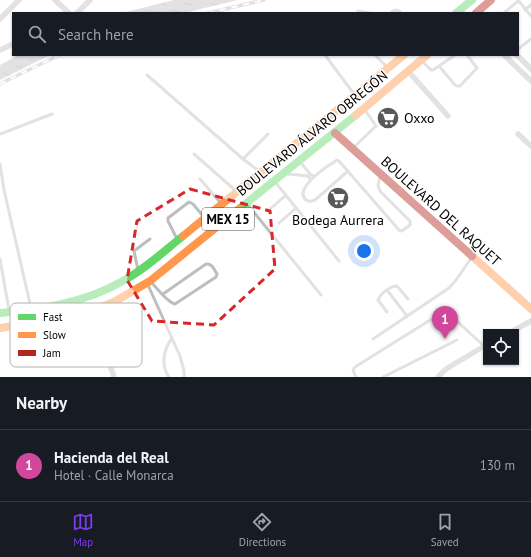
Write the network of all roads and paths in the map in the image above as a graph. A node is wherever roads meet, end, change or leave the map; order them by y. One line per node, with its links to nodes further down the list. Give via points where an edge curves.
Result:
1 (19, 0): 16 (street)
2 (55, 0): 10 (street)
3 (90, 0): 11 (street)
4 (491, 0): 6 (main road)
5 (518, 0): 8 (lane); 14 (lane)
6 (474, 5): 13 (main road)
7 (531, 5): 8 (lane)
8 (525, 10): 15 (lane)
9 (358, 11): 12 (lane)
10 (68, 12)
11 (78, 12)
12 (364, 12)
13 (459, 12)
14 (505, 12)
15 (531, 16)
16 (0, 19)
17 (531, 39): 19 (lane)
18 (12, 44): 20 (street)
19 (519, 48)
20 (0, 50)
21 (325, 56): 35 (lane)
22 (376, 56): 30 (lane)
23 (403, 56): 30 (main road, BOULEVARD ÁLVARO OBREGÓN / MEX 15)
24 (454, 56): 29 (lane)
25 (469, 56): 29 (lane, via 477,68 460,86 455,85)
26 (507, 56): 34 (street)
27 (519, 56): 31 (street)
28 (424, 57): 29 (lane, via 432,70); 32 (main road, BOULEVARD ÁLVARO OBREGÓN / MEX 15)
29 (439, 66)
30 (388, 68): 35 (main road, BOULEVARD ÁLVARO OBREGÓN / MEX 15)
31 (531, 69)
32 (408, 71): 36 (main road, BOULEVARD ÁLVARO OBREGÓN / MEX 15); 38 (street)
33 (147, 75): 46 (lane)
34 (531, 81)
35 (355, 95): 50 (main road, BOULEVARD ÁLVARO OBREGÓN / MEX 15)
36 (364, 108): 39 (main road, BOULEVARD ÁLVARO OBREGÓN / MEX 15); 44 (lane, via 376,126)
37 (52, 114): 40 (lane)
38 (448, 116)
39 (335, 133): 44 (main road, BOULEVARD DEL RAQUET); 47 (main road, BOULEVARD ÁLVARO OBREGÓN / MEX 15)
40 (0, 134)
41 (268, 134): 46 (lane)
42 (518, 134): 43 (street)
43 (531, 146)
44 (352, 148): 52 (main road, BOULEVARD DEL RAQUET)
45 (194, 154): 57 (lane)
46 (243, 159): 50 (lane)
47 (300, 161): 51 (main road, BOULEVARD ÁLVARO OBREGÓN / MEX 15); 53 (lane, via 309,173)
48 (0, 164): 76 (lane)
49 (348, 171): 52 (lane, via 398,230 402,231 410,225 410,221 380,191 378,186); 53 (lane, via 337,160); 55 (lane, via 311,202 302,195)
50 (261, 173): 57 (main road, BOULEVARD ÁLVARO OBREGÓN / MEX 15)
51 (284, 173): 55 (lane, via 308,176); 56 (main road, BOULEVARD ÁLVARO OBREGÓN / MEX 15)
52 (381, 174): 67 (main road, BOULEVARD DEL RAQUET)
53 (315, 176): 55 (lane)
54 (200, 180): 60 (lane)
55 (311, 180)
56 (275, 181): 58 (lane); 59 (main road, BOULEVARD ÁLVARO OBREGÓN / MEX 15)
57 (237, 192): 60 (main road, BOULEVARD ÁLVARO OBREGÓN / MEX 15)
58 (286, 195): 61 (lane); 62 (lane)
59 (247, 204): 71 (main road, BOULEVARD ÁLVARO OBREGÓN / MEX 15); 74 (lane)
60 (222, 205): 63 (main road, BOULEVARD ÁLVARO OBREGÓN / MEX 15)
61 (296, 208): 64 (lane); 69 (lane)
62 (269, 210)
63 (205, 218): 66 (main road, BOULEVARD ÁLVARO OBREGÓN / MEX 15); 66 (lane, via 189,202 171,215 168,221)
64 (279, 223)
65 (150, 239): 70 (lane, via 134,251)
66 (178, 240): 70 (main road, BOULEVARD ÁLVARO OBREGÓN / MEX 15)
67 (472, 257): 79 (main road, BOULEVARD DEL RAQUET); 83 (lane, via 450,288)
68 (0, 259): 80 (lane)
69 (339, 261)
70 (138, 271): 77 (main road, BOULEVARD ÁLVARO OBREGÓN / MEX 15, via 116,285)
71 (149, 282): 73 (lane); 78 (main road, BOULEVARD ÁLVARO OBREGÓN / MEX 15); 88 (lane)
72 (387, 290): 75 (lane, via 397,286); 81 (lane, via 378,300); 83 (lane)
73 (163, 294): 73 (lane, via 206,264 211,265 217,274 175,304)
74 (321, 295)
75 (408, 299)
76 (29, 303)
77 (63, 303)
78 (108, 303)
79 (531, 309)
80 (9, 312): 82 (main road, BOULEVARD ÁLVARO OBREGÓN / MEX 15)
81 (387, 312)
82 (0, 313)
83 (407, 316): 89 (lane)
84 (531, 321): 87 (street)
85 (10, 326): 86 (main road, BOULEVARD ÁLVARO OBREGÓN / MEX 15)
86 (0, 328)
87 (516, 329)
88 (172, 338): 95 (lane, via 164,354 165,368); 96 (lane, via 180,356)
89 (374, 339)
90 (457, 340): 98 (lane)
91 (483, 344): 97 (lane, via 448,313 443,312 354,367)
92 (483, 347): 99 (street, via 446,369)
93 (111, 367): 94 (street)
94 (114, 377)
95 (170, 377)
96 (184, 377)
97 (356, 377)
98 (383, 377)
99 (438, 377)

